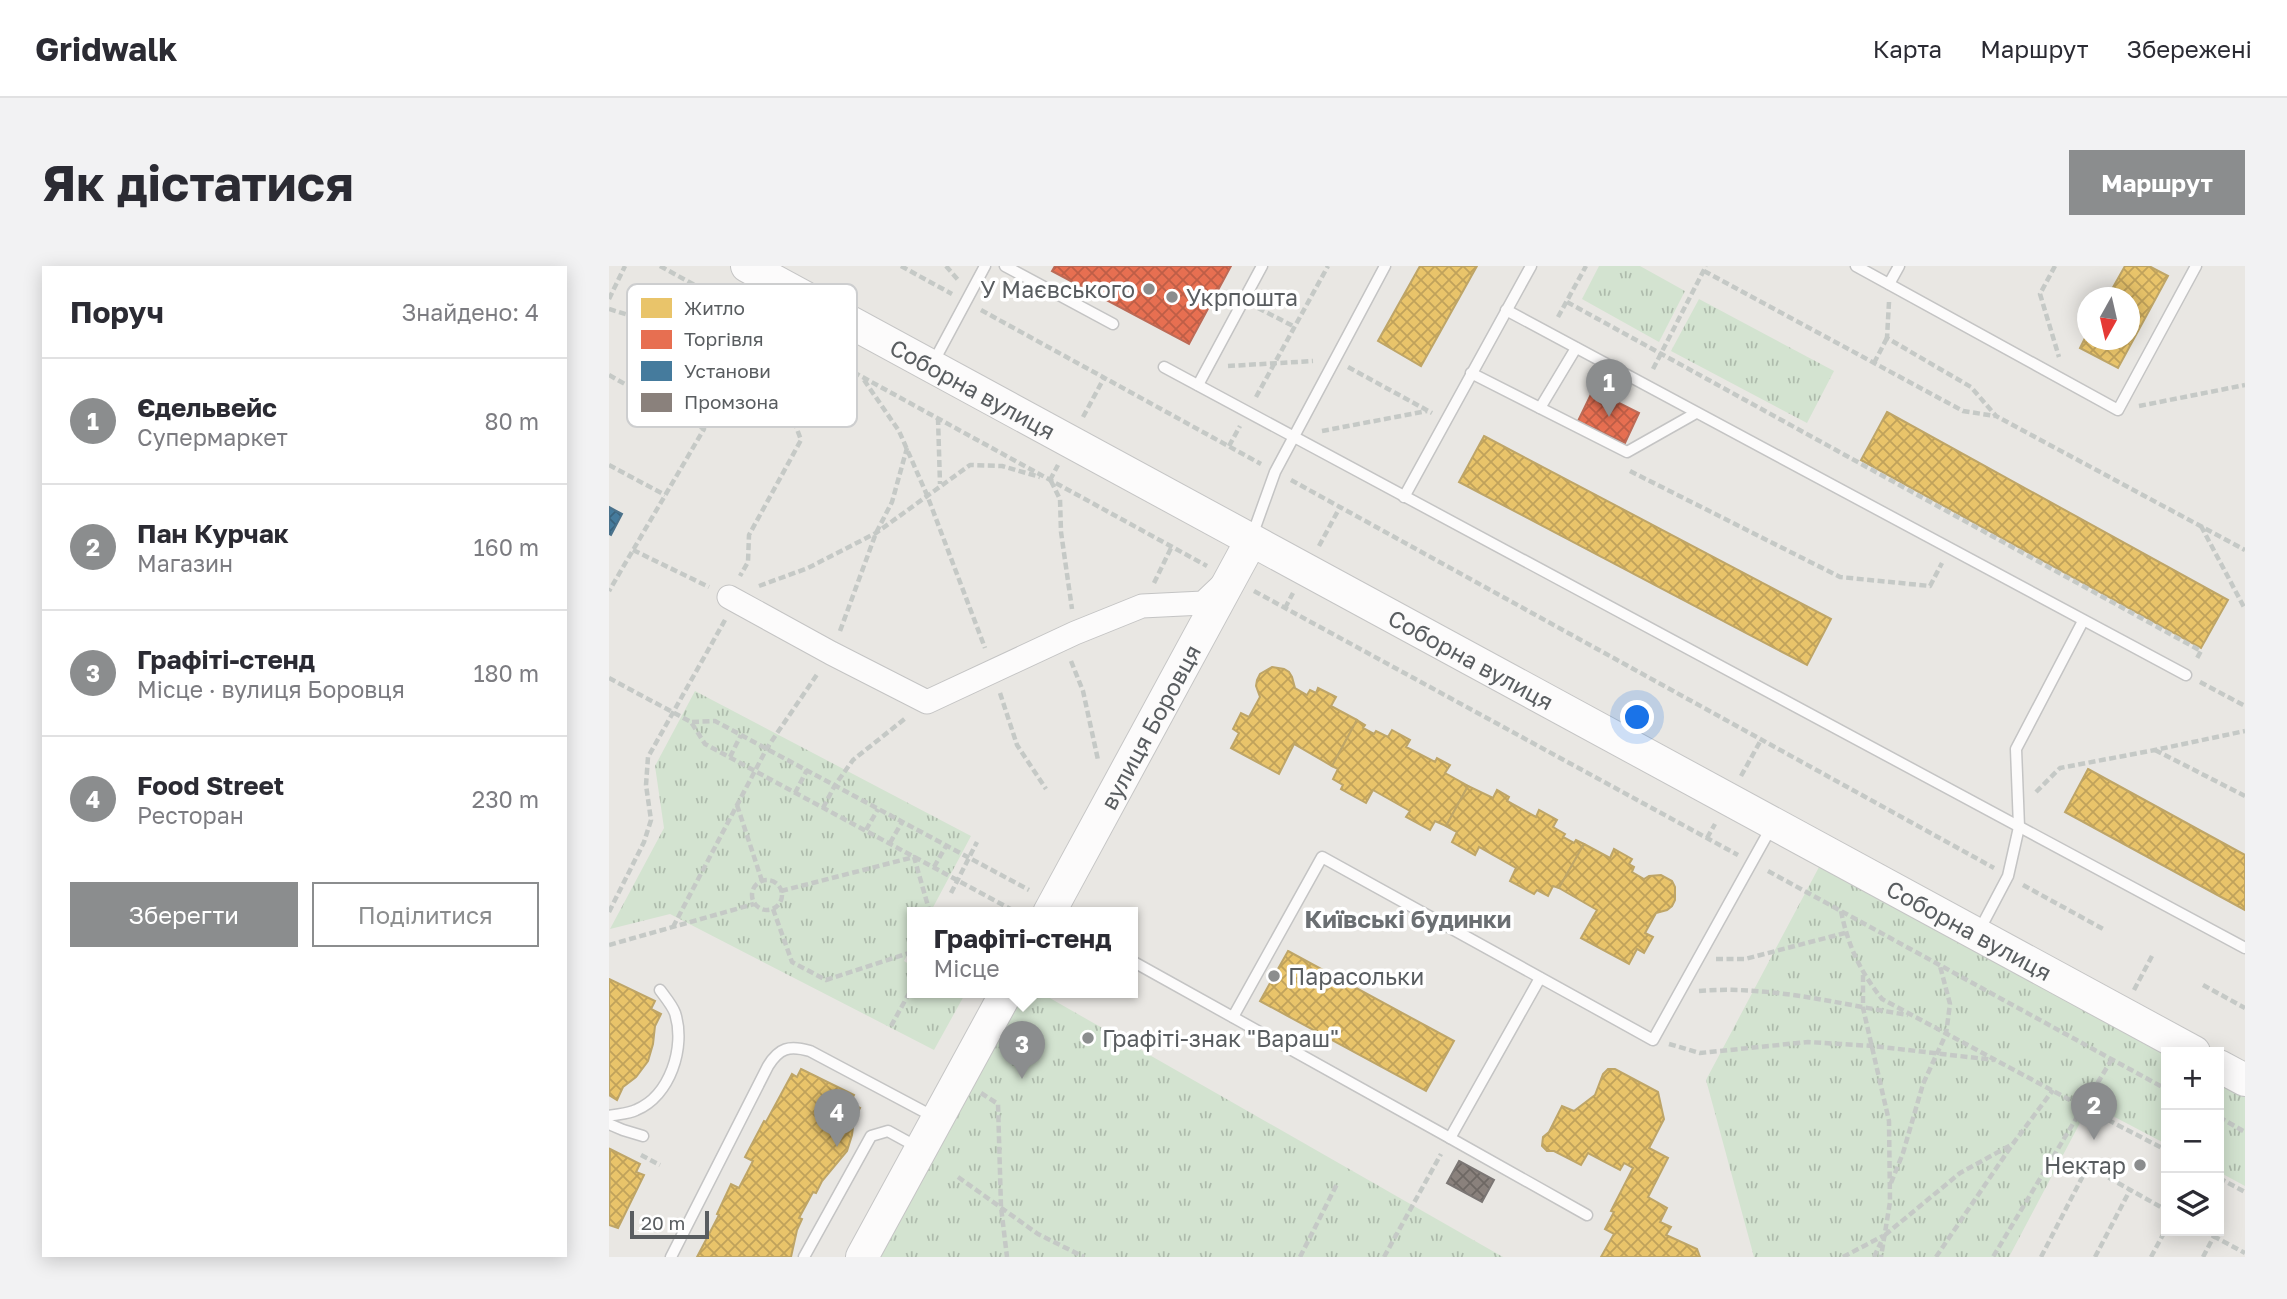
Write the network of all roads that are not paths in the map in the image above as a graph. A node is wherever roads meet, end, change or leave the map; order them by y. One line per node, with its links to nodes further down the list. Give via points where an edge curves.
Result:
1 (747, 266): 10 (main road, Соборна вулиця)
2 (985, 266): 16 (lane)
3 (1005, 266): 13 (lane)
4 (1262, 266): 19 (lane)
5 (1385, 266): 22 (lane)
6 (1531, 266): 12 (lane)
7 (1856, 266): 11 (lane)
8 (1899, 266): 11 (lane)
9 (2196, 266): 11 (lane, via 2118,410)
10 (780, 284)
11 (1889, 284)
12 (1506, 310): 15 (lane); 18 (lane)
13 (1113, 324)
14 (857, 325): 16 (main road, Соборна вулиця)
15 (1576, 348): 20 (lane); 21 (lane)
16 (931, 365): 24 (main road, Соборна вулиця)
17 (1164, 367): 19 (lane)
18 (1471, 373): 20 (lane); 23 (lane)
19 (1198, 385): 22 (lane)
20 (1540, 408): 21 (lane, via 1627,452)
21 (1696, 412): 27 (lane)
22 (1294, 437): 23 (lane); 24 (lane, via 1275,472)
23 (1404, 496): 30 (lane)
24 (1251, 541): 25 (main road, вулиця Боровця); 29 (main road, Соборна вулиця)
25 (1229, 578): 26 (street, via 1203,603 1142,606 927,702); 31 (main road, вулиця Боровця)
26 (729, 597)
27 (2083, 621): 28 (lane); 30 (lane, via 2016,749)
28 (2186, 675)
29 (1773, 824): 32 (main road, Соборна вулиця); 35 (lane, via 1653,1040)
30 (2019, 827): 32 (lane, via 2008,876); 33 (lane)
31 (1041, 902)
32 (1977, 934): 39 (main road, Соборна вулиця)
33 (2245, 948)
34 (1138, 964): 38 (lane)
35 (1540, 978): 38 (lane, via 1322,857); 46 (lane)
36 (660, 990): 42 (lane, via 674,1010 679,1030 678,1053 670,1075 656,1095 636,1110)
37 (1003, 998): 43 (main road)
38 (1233, 1017): 46 (lane)
39 (2185, 1047)
40 (2224, 1069): 41 (main road)
41 (2245, 1080)
42 (609, 1116)
43 (938, 1119): 47 (main road); 49 (lane, via 810,1051 785,1049 768,1066)
44 (609, 1124): 45 (lane)
45 (643, 1136)
46 (1451, 1138): 48 (lane)
47 (921, 1149): 50 (lane, via 888,1131 871,1136); 51 (main road)
48 (1587, 1215)
49 (671, 1257)
50 (804, 1257)
51 (862, 1257)

